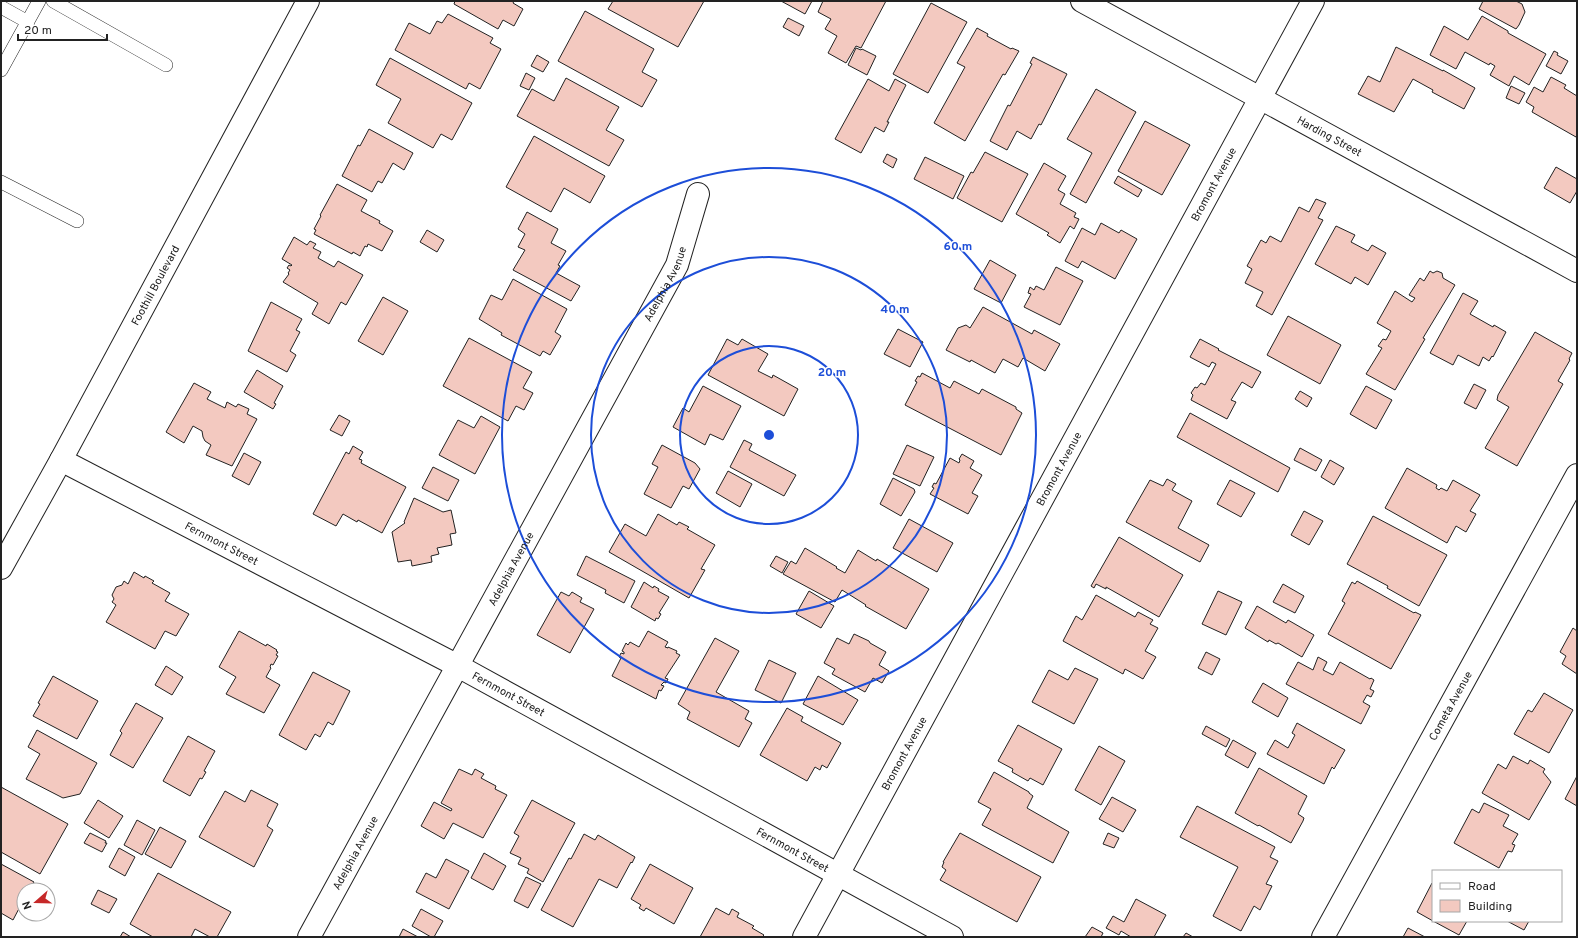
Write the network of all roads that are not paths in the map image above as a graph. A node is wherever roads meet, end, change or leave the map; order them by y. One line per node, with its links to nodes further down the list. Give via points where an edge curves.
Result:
1 (39, 1): 7 (lane)
2 (53, 1): 8 (lane)
3 (308, 1): 15 (street, Foothill Boulevard)
4 (1082, 1): 10 (street, Harding Street)
5 (1313, 1): 10 (street, Bromont Avenue)
6 (1, 7): 7 (lane)
7 (28, 22): 9 (lane)
8 (166, 65)
9 (1, 70)
10 (1260, 98): 14 (street, Harding Street); 19 (street, Bromont Avenue)
11 (1, 182): 13 (lane)
12 (698, 194): 18 (street, Adelphia Avenue, via 677,265)
13 (77, 221)
14 (1577, 271)
15 (62, 460): 17 (street, Foothill Boulevard); 18 (street, Fernmont Street)
16 (1577, 475): 23 (street, Cometa Avenue)
17 (1, 568)
18 (458, 666): 19 (street, Fernmont Street); 20 (street, Adelphia Avenue)
19 (838, 875): 21 (street, Bromont Avenue); 22 (street, Fernmont Street)
20 (309, 937)
21 (804, 937)
22 (952, 937)
23 (1323, 937)

